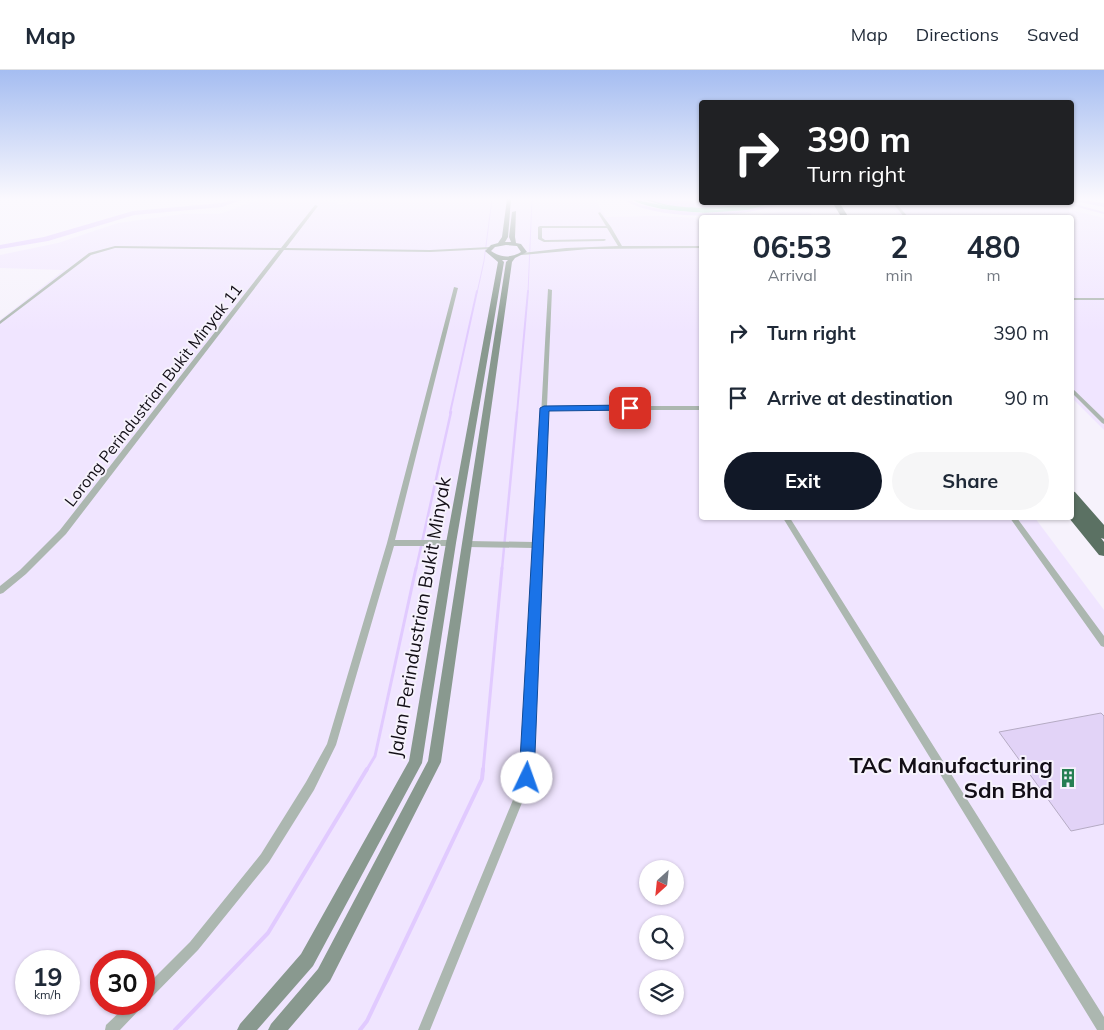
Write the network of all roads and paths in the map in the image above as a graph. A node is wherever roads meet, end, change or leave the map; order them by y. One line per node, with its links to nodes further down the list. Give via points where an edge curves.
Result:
1 (287, 244): 6 (street, Lorong Perindustrian Bukit Minyak 11)
2 (500, 244): 7 (main road)
3 (514, 244): 8 (main road)
4 (620, 246): 5 (street); 8 (street)
5 (699, 247)
6 (283, 249): 7 (street); 13 (street, via 115,247 96,251); 28 (street, Lorong Perindustrian Bukit Minyak 11, via 63,532)
7 (486, 251): 8 (main road); 24 (main road, Jalan Perindustrian Bukit Minyak, via 501,262)
8 (522, 252): 25 (main road, Jalan Perindustrian Bukit Minyak, via 509,262)
9 (456, 288): 23 (street, Jalan Perindustrian Bukit Minyak)
10 (550, 290): 15 (street)
11 (1074, 299): 12 (street)
12 (1104, 299)
13 (0, 323)
14 (1074, 392): 17 (street)
15 (544, 408): 16 (street); 26 (street)
16 (699, 408)
17 (1104, 422)
18 (1074, 499): 22 (highway)
19 (1074, 515): 27 (highway)
20 (788, 520): 32 (street)
21 (1015, 520): 29 (street)
22 (1104, 534)
23 (391, 543): 24 (street); 30 (street, Jalan Perindustrian Bukit Minyak, via 331,745 310,786 265,858 194,946)
24 (446, 543): 34 (main road, Jalan Perindustrian Bukit Minyak, via 416,763 307,960)
25 (472, 544): 26 (street); 35 (main road, Jalan Perindustrian Bukit Minyak, via 434,762 324,975)
26 (534, 545): 36 (street, via 527,778)
27 (1104, 551)
28 (0, 591)
29 (1104, 643)
30 (155, 986)
31 (126, 1015): 33 (street)
32 (1104, 1028)
33 (111, 1030)
34 (246, 1030)
35 (277, 1030)
36 (424, 1030)

